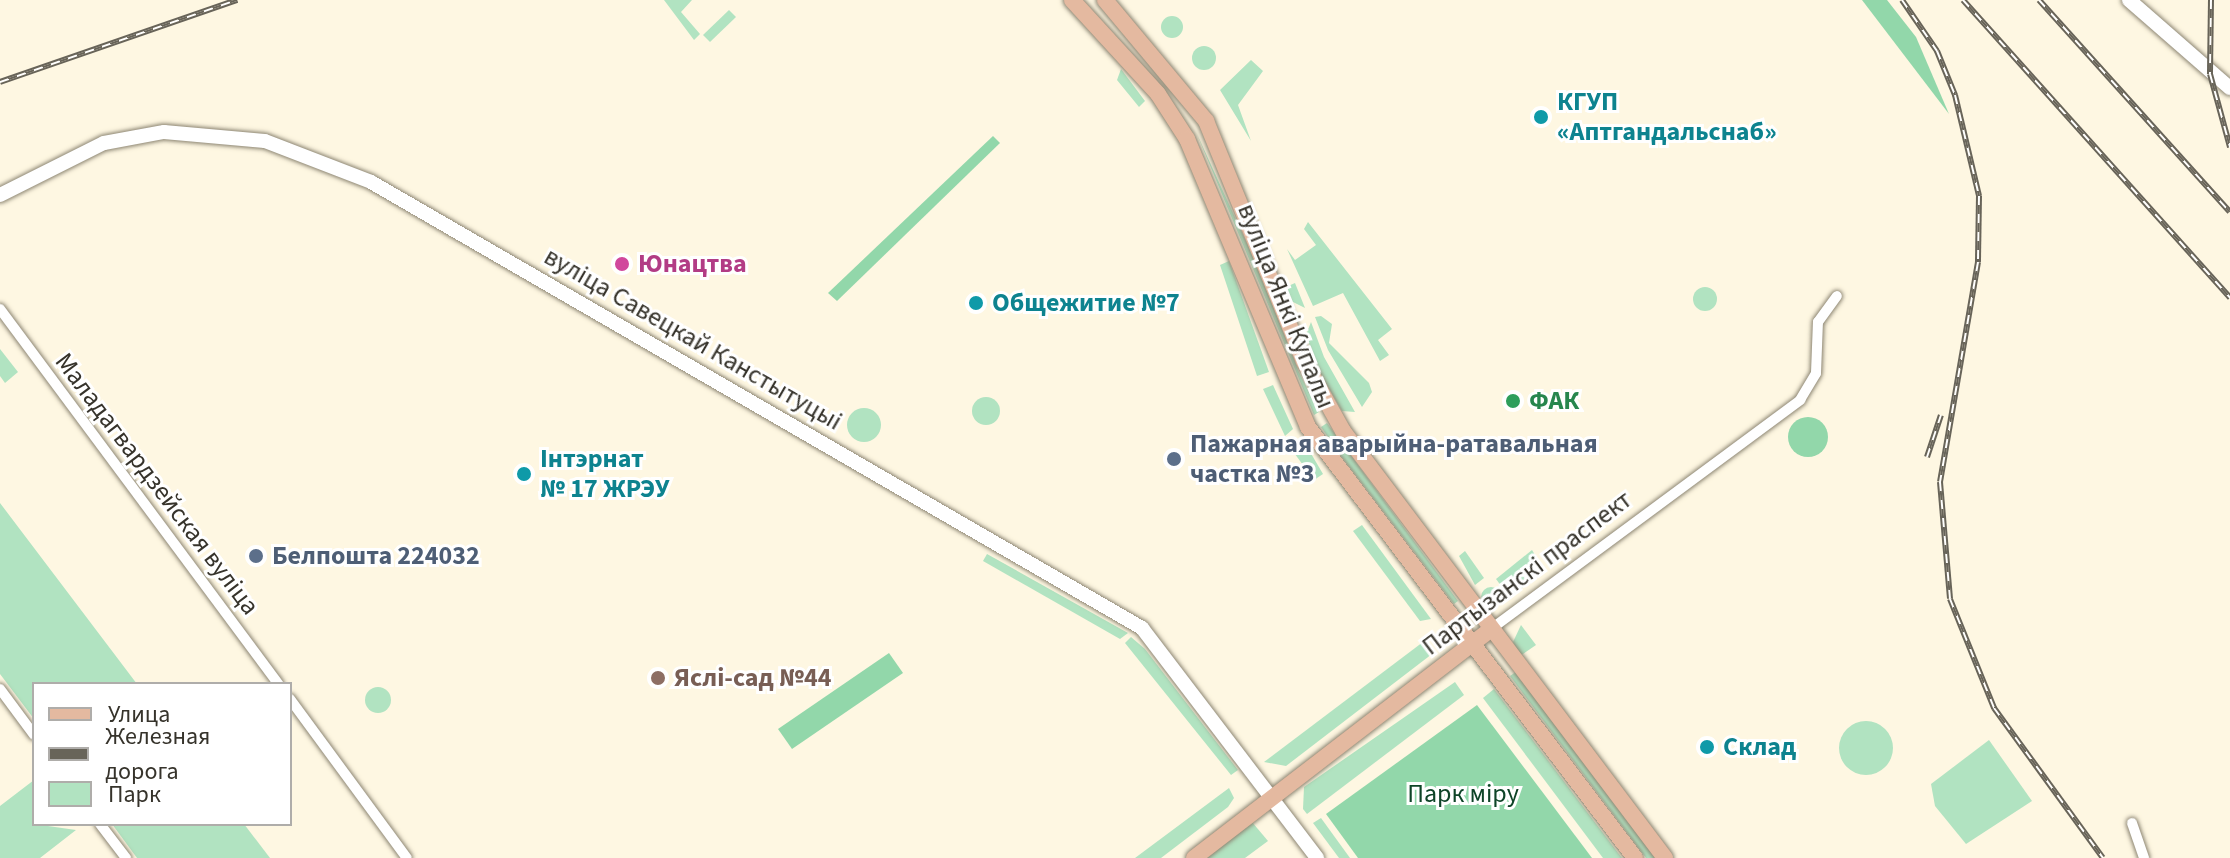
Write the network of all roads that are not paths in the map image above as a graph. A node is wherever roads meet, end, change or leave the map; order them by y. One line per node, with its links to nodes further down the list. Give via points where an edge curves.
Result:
1 (1072, 0): 6 (main road, вуліца Янкі Купалы)
2 (1105, 0): 5 (main road, вуліца Янкі Купалы)
3 (2129, 0): 4 (main road)
4 (2230, 88)
5 (1192, 99): 6 (main road); 10 (main road, вуліца Янкі Купалы, via 1228,162 1317,388)
6 (1172, 113): 11 (main road, вуліца Янкі Купалы, via 1223,216 1308,427)
7 (0, 195): 16 (main road, вуліца Савецкай Канстытуцыі, via 104,143 164,132 216,132 324,159 1142,628)
8 (1837, 296): 10 (street, Партызанскі праспект, via 1818,322 1816,373 1800,400)
9 (0, 309): 12 (street, Маладагвардзейская вуліца)
10 (1491, 629): 11 (main road, Партызанскі праспект); 24 (main road, вуліца Янкі Купалы)
11 (1471, 644): 16 (main road, Партызанскі праспект); 23 (main road, вуліца Янкі Купалы)
12 (278, 682)
13 (0, 689): 15 (street)
14 (292, 702): 20 (street)
15 (32, 732)
16 (1274, 801): 21 (main road, Партызанскі праспект); 22 (main road, вуліца Савецкай Канстытуцыі)
17 (2132, 823): 25 (street)
18 (102, 826): 19 (street)
19 (126, 858)
20 (407, 858)
21 (1194, 858)
22 (1317, 858)
23 (1635, 858)
24 (1665, 858)
25 (2144, 858)

